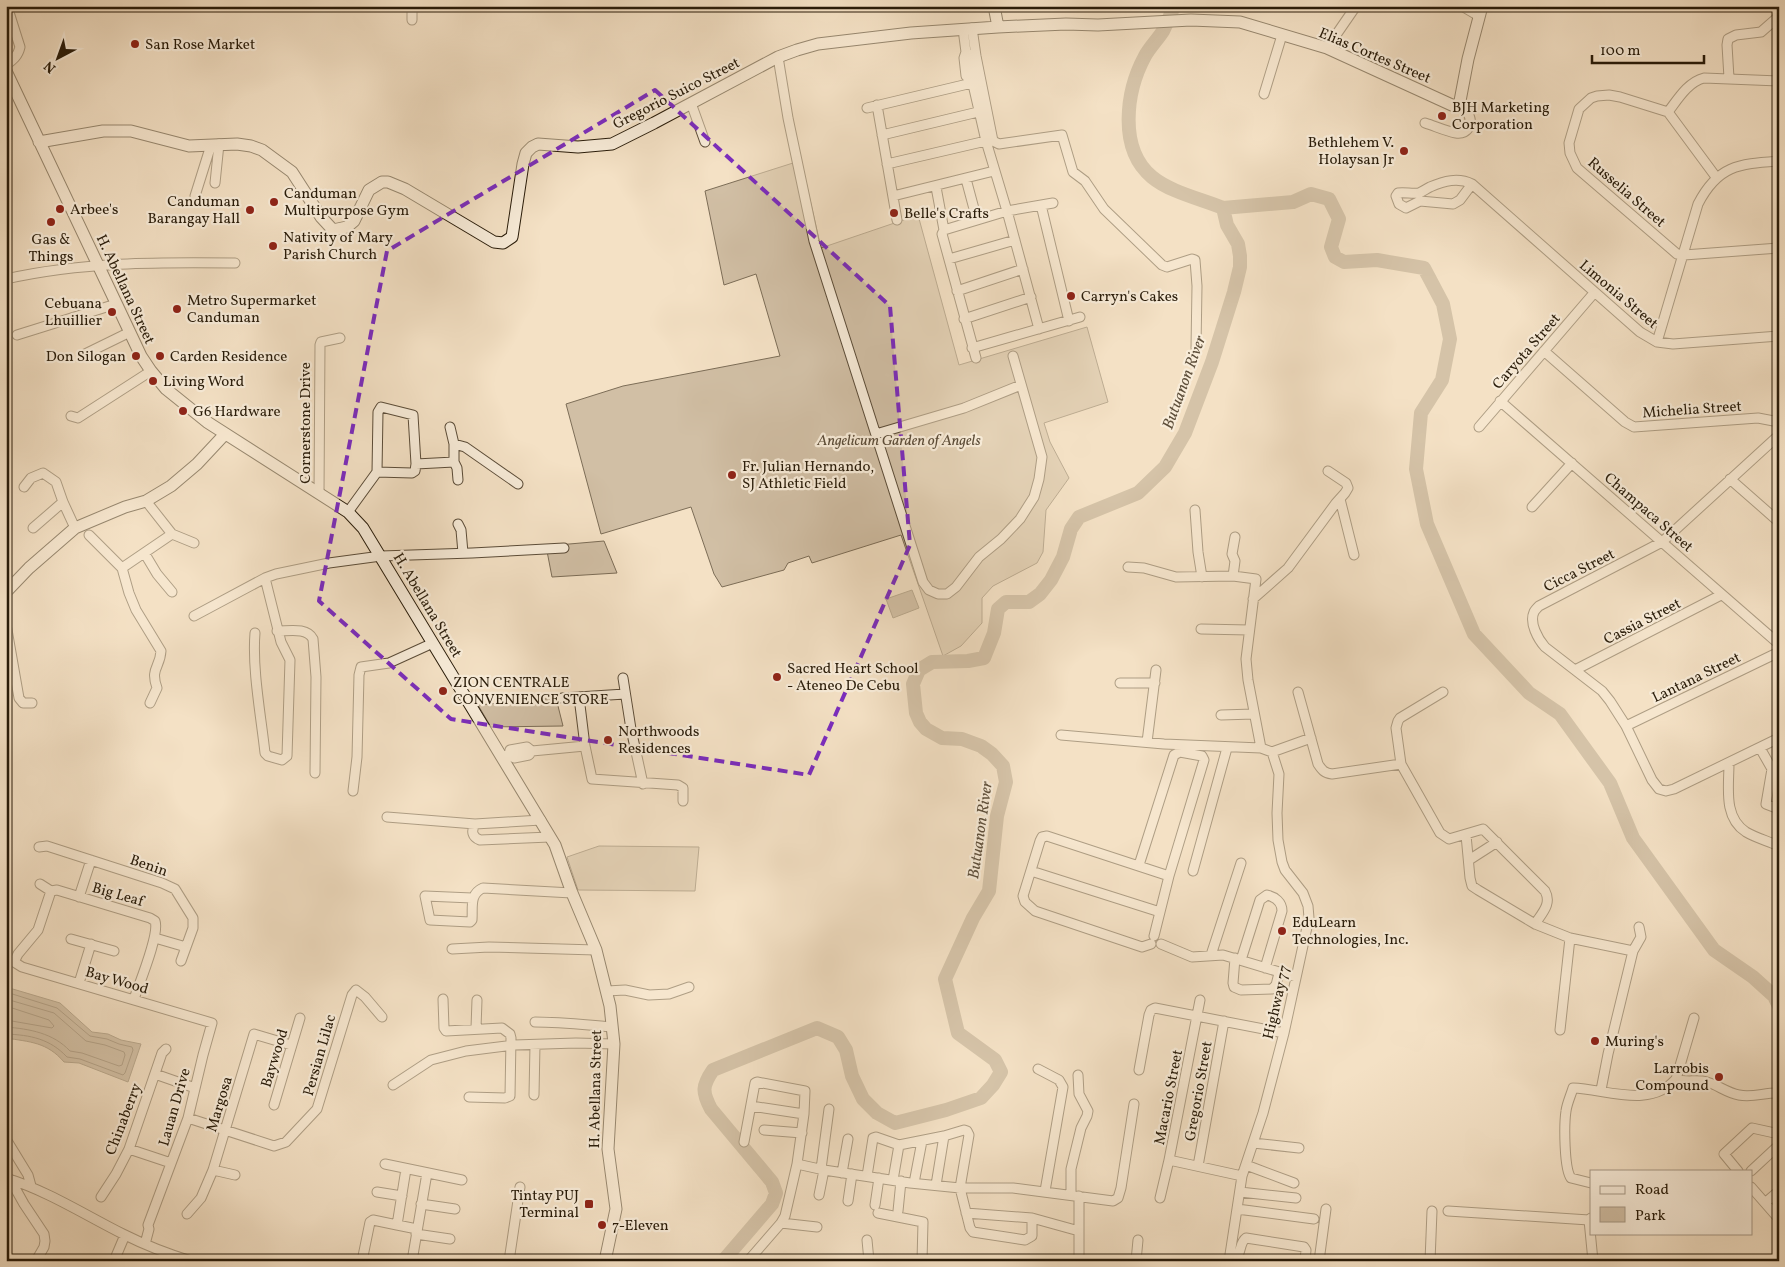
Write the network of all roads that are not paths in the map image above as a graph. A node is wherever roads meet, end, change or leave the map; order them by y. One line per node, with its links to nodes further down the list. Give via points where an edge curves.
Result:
1 (7, 6): 15 (street, via 20,47 15,59)
2 (412, 6): 8 (street)
3 (994, 6): 10 (street)
4 (1356, 6): 13 (street)
5 (1462, 6): 6 (street)
6 (1481, 11): 22 (street)
7 (1777, 18): 17 (street, via 1761,32 1728,39)
8 (412, 20)
9 (1150, 23): 10 (street, Gregorio Suico Street); 12 (street, Elias Cortes Street, via 1191,20 1240,22)
10 (998, 26): 11 (street, Gregorio Suico Street)
11 (967, 29): 14 (street, Gregorio Suico Street, via 818,44); 18 (street, via 966,52 972,57 975,76); 71 (street, via 976,56 993,141 999,144 1062,135 1073,172 1085,181 1104,209 1162,265 1167,267 1192,258 1195,260 1198,286)
12 (1282, 35): 13 (street, Elias Cortes Street); 20 (street)
13 (1327, 48): 22 (street, Elias Cortes Street, via 1454,106)
14 (778, 57): 21 (street, Gregorio Suico Street); 84 (street, via 814,240)
15 (6, 65)
16 (6, 71): 30 (street, H. Abellana Street)
17 (1729, 78): 19 (street); 26 (street, via 1696,80)
18 (972, 81): 23 (street); 25 (street)
19 (1779, 81)
20 (1264, 94)
21 (691, 103): 31 (street); 32 (street, Gregorio Suico Street, via 612,144 578,147 538,144 532,147 523,164 512,237 503,243 494,242 388,182 369,190 354,221 333,230 287,168 251,146)
22 (1458, 104): 27 (street, via 1467,111 1471,124 1464,132 1457,134)
23 (877, 105): 24 (street); 28 (street)
24 (867, 108)
25 (978, 112): 28 (street); 29 (street)
26 (1668, 112): 36 (street); 51 (street, Russelia Street, via 1620,97 1597,96 1579,109 1569,143 1570,153 1577,168 1677,254)
27 (1425, 123)
28 (882, 135): 34 (street)
29 (986, 141): 34 (street); 35 (street)
30 (39, 142): 32 (street, Gregorio Suico Street, via 103,131 131,131 189,146); 54 (street, H. Abellana Street)
31 (705, 142)
32 (215, 145): 38 (street); 41 (street)
33 (1779, 161): 36 (street, via 1739,165)
34 (887, 164): 42 (street)
35 (994, 172): 37 (street); 45 (street)
36 (1716, 177): 51 (street, via 1698,204)
37 (966, 179): 40 (street); 47 (street)
38 (215, 183)
39 (1472, 184): 39 (street, via 1452,180 1438,184 1419,197 1453,204); 58 (street, Limonia Street)
40 (936, 187): 42 (street); 48 (street)
41 (195, 196)
42 (893, 196): 46 (street)
43 (1053, 202): 44 (street)
44 (1040, 205): 45 (street); 63 (street)
45 (1007, 211): 47 (street); 49 (street)
46 (897, 220)
47 (977, 220): 48 (street)
48 (944, 230): 52 (street, via 942,234)
49 (1015, 240): 52 (street); 55 (street)
50 (1779, 248): 51 (street)
51 (1684, 255): 69 (street)
52 (949, 259): 57 (street)
53 (234, 263): 54 (street)
54 (98, 265): 56 (street); 60 (street, H. Abellana Street)
55 (1024, 269): 57 (street); 59 (street)
56 (6, 279)
57 (957, 291): 62 (street)
58 (1594, 293): 69 (street, Limonia Street, via 1640,332); 72 (street, Caryota Street)
59 (1031, 297): 62 (street); 64 (street)
60 (116, 304): 65 (street, H. Abellana Street); 66 (street)
61 (1080, 318): 63 (street)
62 (964, 319): 70 (street)
63 (1069, 321): 64 (street)
64 (1039, 329): 70 (street)
65 (130, 332): 73 (street); 76 (street, H. Abellana Street)
66 (16, 335)
67 (1779, 336): 69 (street, Limonia Street, via 1673,344)
68 (340, 338): 96 (street, Cornerstone Drive, via 320,345)
69 (1657, 342)
70 (972, 348): 75 (street)
71 (1196, 348)
72 (1544, 351): 78 (street, Caryota Street); 80 (street, Michelia Street, via 1634,427 1758,418)
73 (83, 355)
74 (1013, 356): 77 (street)
75 (976, 358)
76 (152, 371): 79 (street, via 78,418); 83 (street, H. Abellana Street, via 166,389)
77 (1021, 385): 84 (street, via 964,408); 84 (street, via 1042,457 1034,498 1001,539 947,594 929,590 923,582)
78 (1500, 401): 82 (street, Caryota Street); 88 (street, Champaca Street)
79 (71, 416)
80 (1775, 421): 85 (street, Cicca Street)
81 (450, 427): 86 (street)
82 (1479, 427)
83 (225, 434): 96 (street, H. Abellana Street); 98 (street, via 198,464)
84 (876, 434)
85 (1777, 436): 92 (street, Cicca Street)
86 (454, 444): 87 (street); 94 (street, via 465,447)
87 (454, 462): 89 (street); 93 (street)
88 (1572, 463): 100 (street); 110 (street, Champaca Street)
89 (416, 464): 91 (street, via 412,473); 91 (street, via 413,415 381,407 378,412)
90 (1328, 471): 97 (street, via 1346,483 1348,488)
91 (377, 472): 102 (street)
92 (1730, 479): 103 (street); 110 (street, Cicca Street)
93 (458, 480)
94 (518, 484)
95 (24, 487): 99 (street, via 31,478 43,473 56,482)
96 (319, 493): 102 (street, H. Abellana Street)
97 (1340, 499): 115 (street); 125 (street, via 1288,568)
98 (146, 501): 106 (street); 107 (street)
99 (63, 502): 105 (street); 106 (street)
100 (1532, 507)
101 (1195, 510): 120 (street)
102 (348, 512): 116 (street, H. Abellana Street)
103 (1779, 522)
104 (458, 524): 113 (street)
105 (33, 528)
106 (75, 528): 122 (street)
107 (172, 534): 111 (street); 114 (street)
108 (89, 535): 118 (street)
109 (1235, 537): 119 (street)
110 (1662, 542): 124 (street, Champaca Street); 136 (street, Cicca Street, via 1539,606 1534,612 1533,622 1539,640)
111 (194, 543)
112 (564, 548): 113 (street)
113 (463, 553): 116 (street)
114 (145, 554): 118 (street); 123 (street)
115 (1354, 555)
116 (382, 556): 121 (street, via 329,563); 132 (street, H. Abellana Street)
117 (1128, 567): 120 (street, via 1176,577)
118 (122, 568): 146 (street, via 136,610 161,651 154,670 157,688)
119 (1233, 576): 120 (street); 125 (street, via 1256,579)
120 (1202, 577)
121 (264, 578): 126 (street); 130 (street)
122 (7, 589)
123 (172, 592)
124 (1722, 596): 133 (street, Champaca Street); 136 (street, Cassia Street)
125 (1253, 599): 129 (street)
126 (194, 616)
127 (6, 624): 145 (street, via 19,698 23,704)
128 (1201, 629): 129 (street)
129 (1249, 630): 147 (street, via 1247,666)
130 (277, 631): 131 (street, via 290,660 287,756 282,760 265,753); 162 (street, via 306,632 313,639)
131 (255, 633)
132 (434, 642): 159 (street, H. Abellana Street); 164 (street, via 389,664 362,667)
133 (1779, 644)
134 (1779, 652): 149 (street, Lantana Street)
135 (1156, 670): 139 (street)
136 (1575, 670): 149 (street, Cicca Street, via 1602,691)
137 (623, 678): 142 (street)
138 (1120, 683): 139 (street)
139 (1155, 683): 153 (street)
140 (1298, 692): 151 (street)
141 (1443, 692): 161 (street, via 1398,721)
142 (625, 694): 143 (street); 163 (street)
143 (579, 697): 144 (street); 154 (street)
144 (562, 698)
145 (32, 703)
146 (150, 703)
147 (1254, 714): 148 (street); 156 (street)
148 (1221, 715)
149 (1626, 726): 160 (street, Cicca Street, via 1652,780 1666,792)
150 (1061, 735): 153 (street)
151 (1311, 738): 158 (street); 161 (street, via 1318,764 1326,774)
152 (1779, 738): 157 (street, Cicca Street)
153 (1147, 742): 155 (street)
154 (585, 746): 159 (street, via 532,751 527,747 510,750); 163 (street, via 591,778)
155 (1227, 748): 156 (street); 180 (street)
156 (1260, 748): 158 (street)
157 (1760, 748): 160 (street, Cicca Street); 166 (street, via 1772,768 1766,804)
158 (1272, 752): 205 (street, Highway 77, via 1279,774 1277,813 1282,862 1308,906 1309,918)
159 (505, 755): 168 (street, H. Abellana Street)
160 (1729, 763): 173 (street, via 1730,808 1734,821 1746,832)
161 (1401, 764): 170 (street, via 1440,833 1449,839)
162 (315, 773)
163 (642, 784): 165 (street, via 680,786 683,788)
164 (353, 791)
165 (682, 801)
166 (1779, 809)
167 (387, 816): 169 (street)
168 (541, 820): 169 (street); 171 (street, H. Abellana Street)
169 (475, 824): 171 (street, via 473,833 480,840)
170 (1466, 835): 172 (street, via 1483,829); 176 (street)
171 (550, 837): 184 (street, H. Abellana Street)
172 (1497, 842): 176 (street); 188 (street, via 1548,898 1548,904)
173 (1779, 846)
174 (39, 847): 175 (street, Benin, via 47,846)
175 (91, 860): 185 (street); 195 (street, Benin, via 175,889 193,918 194,928)
176 (1469, 860): 188 (street, via 1472,886)
177 (1241, 863): 200 (street)
178 (1139, 866): 179 (street, via 1046,836 1040,841); 181 (street); 181 (street, via 1174,755 1180,752 1202,756 1204,759)
179 (1031, 871): 187 (street); 193 (street, via 1024,896 1025,902 1035,911 1142,947)
180 (1193, 871)
181 (1169, 876): 187 (street)
182 (40, 884): 183 (street)
183 (51, 891): 185 (street, Big Leaf); 206 (street, Bay Wood, via 38,930 14,962 22,968)
184 (572, 893): 186 (street, via 482,888); 197 (street, H. Abellana Street)
185 (79, 897): 190 (street, Big Leaf, via 153,919 157,926)
186 (472, 898): 186 (street, via 425,896 429,918 432,921 471,922)
187 (1160, 912): 193 (street)
188 (1535, 924): 191 (street)
189 (1639, 926): 199 (street, via 1641,938)
190 (155, 938): 195 (street); 209 (street)
191 (1570, 938): 199 (street); 222 (street)
192 (71, 939): 194 (street)
193 (1153, 940): 200 (street, via 1154,947 1161,944 1192,957)
194 (91, 944): 198 (street); 206 (street)
195 (186, 947): 202 (street, Benin)
196 (452, 949): 197 (street)
197 (596, 950): 208 (street, H. Abellana Street)
198 (114, 951)
199 (1633, 951): 236 (street)
200 (1211, 955): 201 (street)
201 (1238, 959): 203 (street); 203 (street, via 1260,900 1273,897 1282,912); 204 (street, via 1233,983 1240,990 1272,989)
202 (181, 961)
203 (1265, 968): 204 (street)
204 (1279, 973): 205 (street)
205 (1296, 977): 223 (street, Highway 77)
206 (79, 983): 209 (street, Bay Wood)
207 (689, 987): 208 (street, via 669,994 649,995 625,990)
208 (607, 991): 220 (street, H. Abellana Street)
209 (134, 999): 219 (street, Bay Wood)
210 (444, 999): 221 (street, via 446,1031)
211 (477, 1000): 221 (street)
212 (1200, 1000): 213 (street, Macario Street)
213 (1198, 1016): 217 (street); 230 (street, via 1151,1010); 260 (street, Macario Street)
214 (382, 1017): 246 (street, Persian Lilac, via 361,992 356,990 352,994 317,1109 286,1142 274,1146)
215 (300, 1018): 225 (street, Baywood)
216 (1694, 1018): 233 (street)
217 (1224, 1020): 223 (street); 264 (street, Gregorio Street)
218 (535, 1022): 220 (street)
219 (212, 1023): 235 (street, Lauan Drive)
220 (612, 1027): 224 (street, H. Abellana Street)
221 (476, 1028): 226 (street, via 502,1028 510,1034)
222 (1560, 1030)
223 (1284, 1033): 255 (street, Highway 77)
224 (614, 1044): 227 (street); 334 (street, H. Abellana Street, via 608,1150 616,1209)
225 (291, 1045): 241 (street, Baywood); 246 (street, Margosa, via 254,1034)
226 (512, 1045): 227 (street); 234 (street, via 431,1060); 239 (street, via 510,1096)
227 (535, 1045): 238 (street)
228 (166, 1049): 231 (street, Chinaberry)
229 (1038, 1069): 291 (street, via 1059,1080 1063,1087)
230 (1139, 1070)
231 (155, 1074): 235 (street); 259 (street, Chinaberry)
232 (1078, 1075): 294 (street, via 1079,1094 1088,1111 1072,1169)
233 (1676, 1079): 236 (street, via 1666,1088 1648,1094 1633,1096); 237 (street, via 1709,1082 1739,1095)
234 (393, 1085)
235 (195, 1088): 245 (street, Lauan Drive)
236 (1601, 1090): 283 (street, via 1573,1088 1566,1109 1568,1174 1571,1178)
237 (1779, 1093)
238 (534, 1095)
239 (469, 1097)
240 (1134, 1104): 294 (street, via 1118,1198 1110,1201)
241 (274, 1105)
242 (751, 1106): 244 (street); 244 (street, via 754,1084 758,1082 805,1091); 254 (street)
243 (829, 1109): 268 (street)
244 (804, 1114): 248 (street)
245 (188, 1118): 246 (street, Persian Lilac); 261 (street, Lauan Drive)
246 (226, 1130): 267 (street, Margosa)
247 (764, 1130): 248 (street)
248 (802, 1133): 263 (street)
249 (1779, 1134): 269 (street, via 1755,1128 1748,1131 1724,1154)
250 (944, 1136): 253 (street); 284 (street); 287 (street, via 964,1130 969,1135)
251 (6, 1139): 285 (street, via 28,1175)
252 (848, 1139): 272 (street)
253 (922, 1141): 256 (street); 281 (street)
254 (744, 1142)
255 (1253, 1143): 258 (street); 265 (street, Highway 77)
256 (899, 1145): 275 (street, via 873,1138); 280 (street)
257 (1779, 1146): 270 (street)
258 (1298, 1148)
259 (129, 1149): 261 (street); 296 (street, Chinaberry)
260 (1169, 1160): 264 (street); 297 (street, Macario Street)
261 (171, 1163): 324 (street, Lauan Drive, via 148,1225 150,1229)
262 (385, 1164): 266 (street)
263 (797, 1164): 268 (street); 314 (street)
264 (1198, 1166): 276 (street)
265 (1246, 1166): 276 (street, Highway 77); 282 (street)
266 (406, 1169): 271 (street); 295 (street)
267 (213, 1170): 274 (street); 309 (street, Margosa, via 201,1198)
268 (822, 1170): 272 (street); 293 (street)
269 (1737, 1170)
270 (1752, 1170)
271 (427, 1173): 279 (street); 301 (street)
272 (842, 1173): 273 (street)
273 (852, 1174): 275 (street); 299 (street)
274 (235, 1175)
275 (868, 1176): 277 (street)
276 (1242, 1176): 292 (street, Highway 77)
277 (879, 1178): 280 (street); 327 (street, via 876,1209 923,1222 922,1261)
278 (8, 1179): 285 (street); 328 (street, via 44,1234 44,1246)
279 (462, 1180)
280 (897, 1181): 281 (street); 306 (street)
281 (914, 1183): 284 (street)
282 (1294, 1183)
283 (1590, 1183)
284 (936, 1185): 287 (street)
285 (31, 1186): 320 (street)
286 (520, 1187): 333 (street)
287 (960, 1188): 291 (street, via 996,1187); 308 (street)
288 (1752, 1188): 300 (street)
289 (1779, 1190): 300 (street)
290 (376, 1192): 295 (street)
291 (1046, 1192): 294 (street)
292 (1240, 1192): 298 (street); 303 (street, Highway 77)
293 (819, 1194)
294 (1075, 1195): 318 (street)
295 (402, 1196): 315 (street)
296 (101, 1197)
297 (1160, 1198)
298 (1296, 1198)
299 (848, 1201)
300 (1765, 1203): 313 (street)
301 (421, 1204): 302 (street); 317 (street)
302 (455, 1209)
303 (1236, 1209): 311 (street); 326 (street, Highway 77)
304 (1326, 1209): 339 (street)
305 (1432, 1210): 340 (street)
306 (898, 1211)
307 (1448, 1211): 312 (street)
308 (966, 1213): 310 (street); 310 (street, via 973,1232 1025,1240 1032,1236)
309 (187, 1214)
310 (1032, 1218): 318 (street)
311 (1314, 1219)
312 (1590, 1219)
313 (1779, 1219)
314 (781, 1223): 316 (street); 335 (street)
315 (397, 1224): 317 (street); 331 (street, via 370,1222)
316 (817, 1227)
317 (417, 1231): 321 (street); 332 (street)
318 (1079, 1231): 336 (street)
319 (1591, 1234): 341 (street)
320 (125, 1236): 324 (street); 329 (street)
321 (450, 1239)
322 (867, 1240): 327 (street)
323 (1138, 1240): 337 (street)
324 (142, 1242): 325 (street)
325 (166, 1257): 330 (street)
326 (1233, 1259): 338 (street, via 1240,1253 1246,1238 1304,1246)
327 (869, 1260)
328 (36, 1261)
329 (114, 1261)
330 (191, 1261)
331 (362, 1261)
332 (412, 1261)
333 (509, 1261)
334 (605, 1261)
335 (748, 1261)
336 (1078, 1261)
337 (1136, 1261)
338 (1305, 1261)
339 (1319, 1261)
340 (1430, 1261)
341 (1593, 1261)

